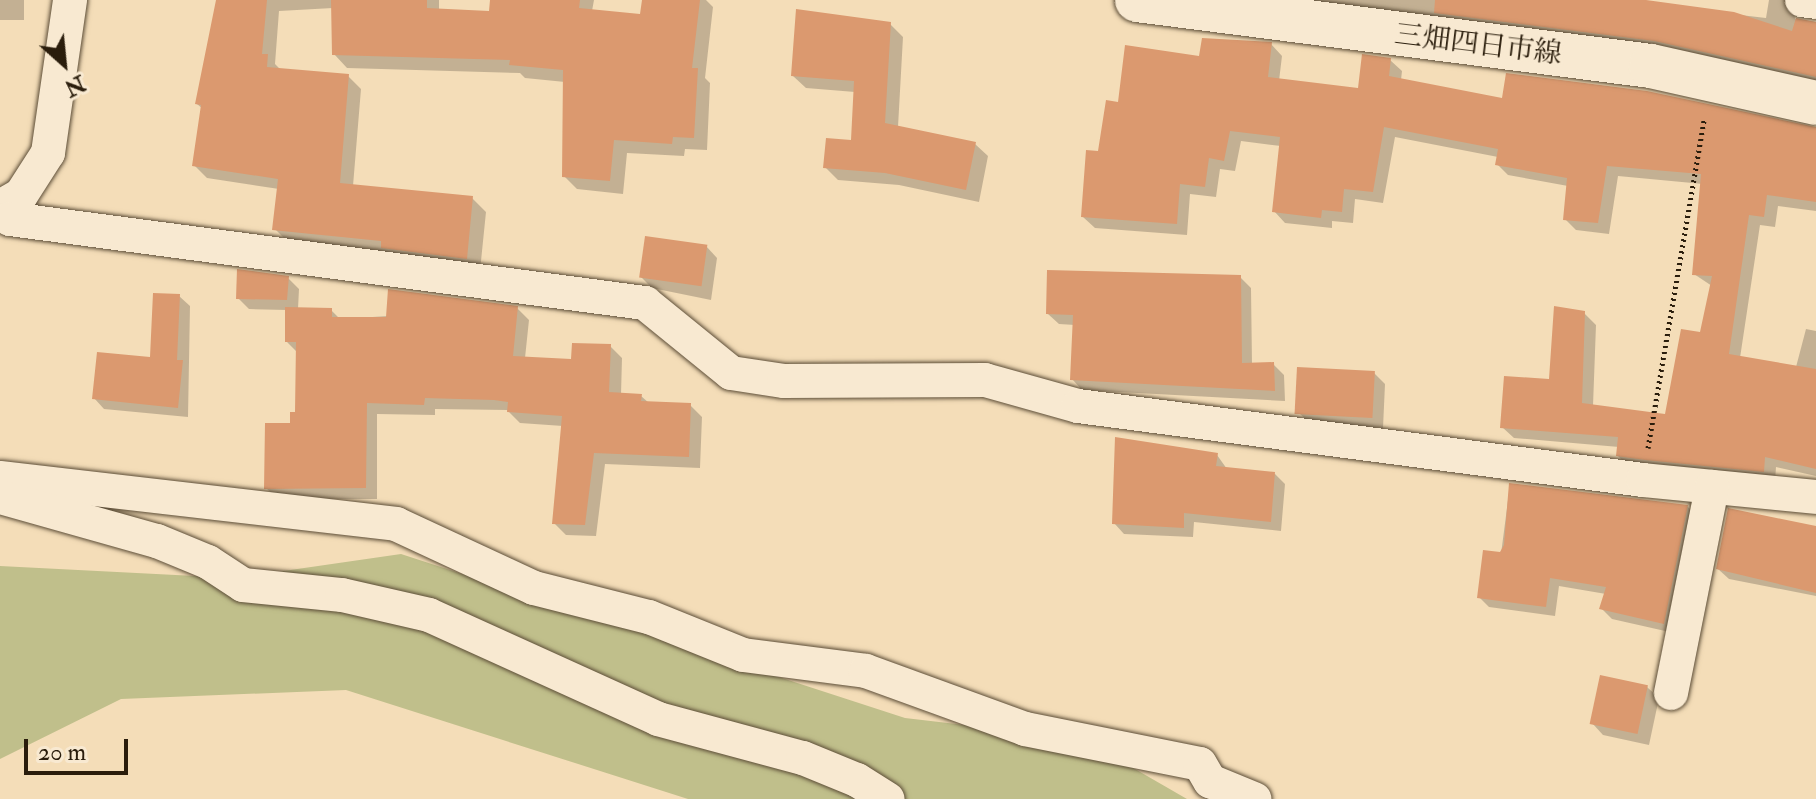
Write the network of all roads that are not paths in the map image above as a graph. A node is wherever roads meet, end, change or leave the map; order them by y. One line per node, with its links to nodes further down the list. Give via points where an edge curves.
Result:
1 (70, 0): 6 (street, via 48,153 21,195)
2 (1137, 0): 5 (main road, 三畑四日市線, via 1711,78)
3 (1802, 0): 4 (street)
4 (1816, 2)
5 (1816, 103)
6 (0, 208): 8 (street, via 10,219 645,303 731,373 784,381 985,380 1078,406)
7 (0, 478): 13 (street, via 396,524 534,588 649,617 743,655 866,671 1025,729 1200,764 1210,781)
8 (1712, 487): 10 (street); 11 (street)
9 (0, 497): 12 (street, via 157,541 208,562 243,585 342,595 429,615 658,719 803,758)
10 (1816, 497)
11 (1671, 693)
12 (888, 799)
13 (1254, 799)

